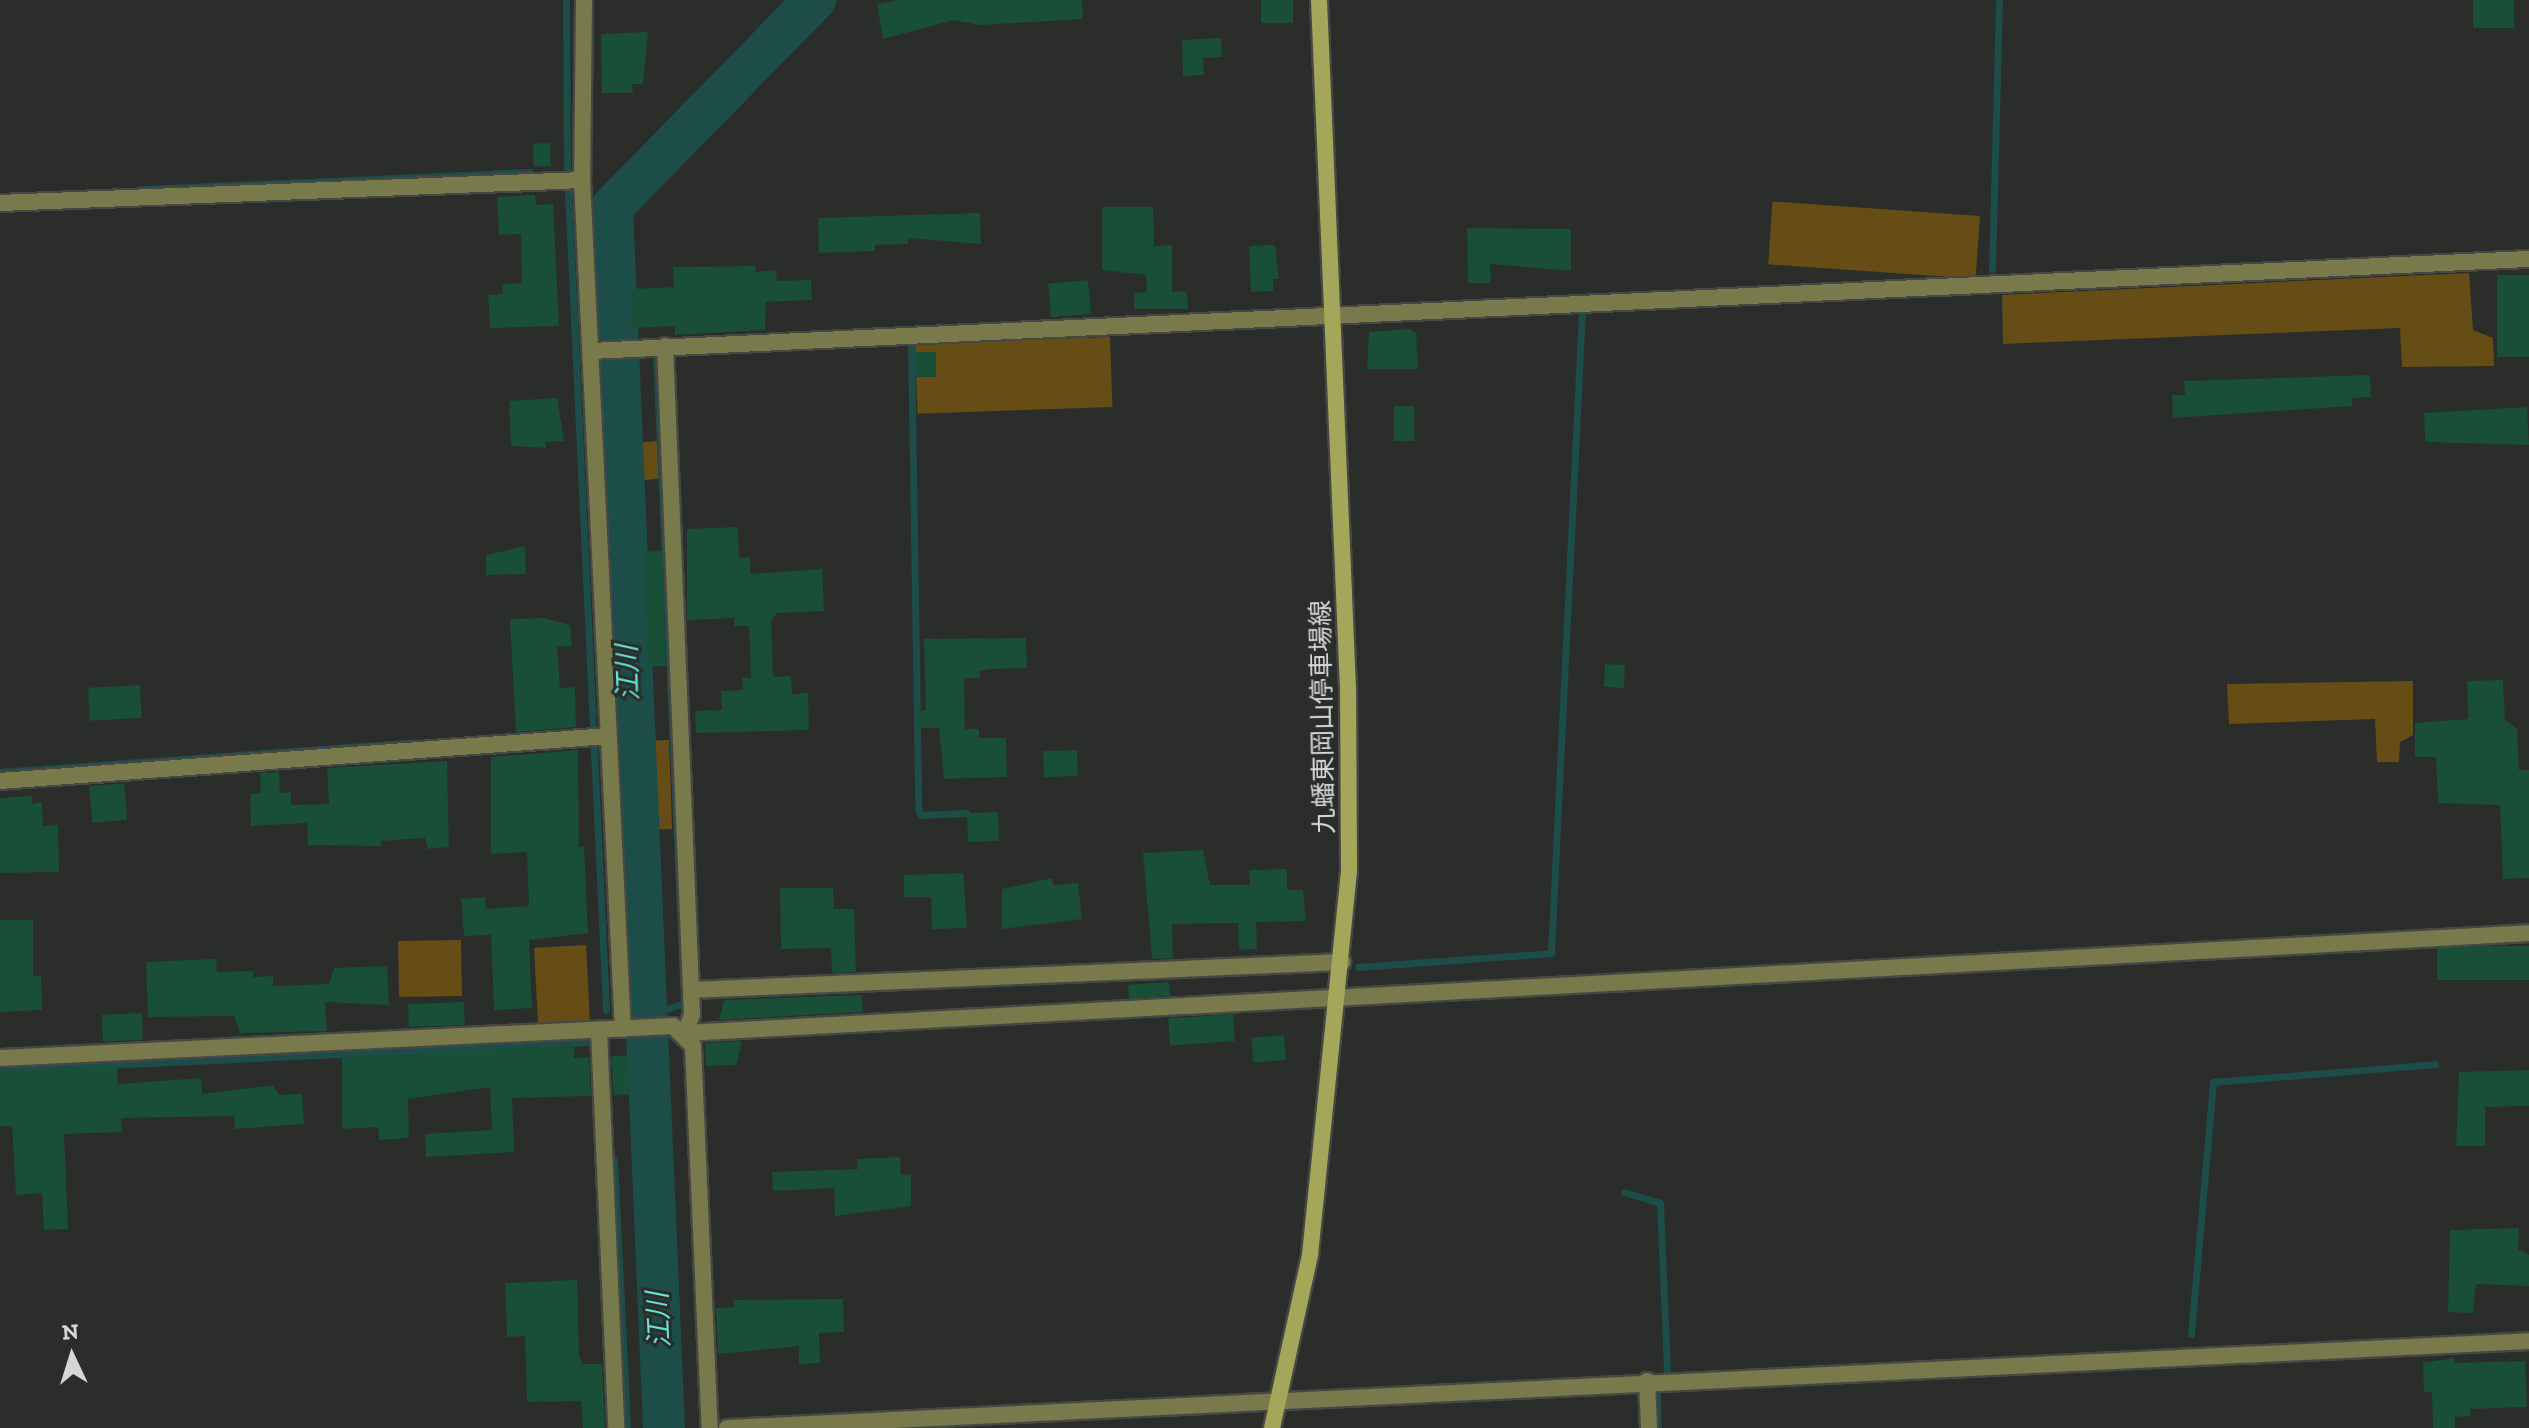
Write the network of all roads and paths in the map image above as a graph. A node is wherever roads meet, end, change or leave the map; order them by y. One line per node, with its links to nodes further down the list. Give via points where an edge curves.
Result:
1 (584, 0): 3 (street)
2 (1319, 0): 6 (main road, 九蟠東岡山停車場線)
3 (572, 181): 4 (street); 7 (street)
4 (0, 203)
5 (2529, 259): 6 (street)
6 (1333, 316): 8 (street); 12 (main road, 九蟠東岡山停車場線, via 1350,781)
7 (591, 351): 8 (street); 9 (street)
8 (665, 351): 14 (street)
9 (599, 737): 10 (street); 15 (street)
10 (0, 781)
11 (2529, 933): 13 (street)
12 (1342, 962): 13 (main road, 九蟠東岡山停車場線); 14 (street)
13 (1340, 995): 16 (street); 21 (main road, 九蟠東岡山停車場線, via 1310,1255)
14 (691, 998): 16 (street)
15 (628, 1029): 16 (street); 17 (street)
16 (679, 1029): 23 (street, via 693,1046)
17 (599, 1031): 18 (street); 22 (street)
18 (0, 1058)
19 (2529, 1341): 20 (street)
20 (1647, 1387): 21 (street); 26 (street)
21 (1279, 1401): 24 (street); 25 (main road, 九蟠東岡山停車場線)
22 (616, 1428)
23 (710, 1428)
24 (727, 1428)
25 (1272, 1428)
26 (1649, 1428)

